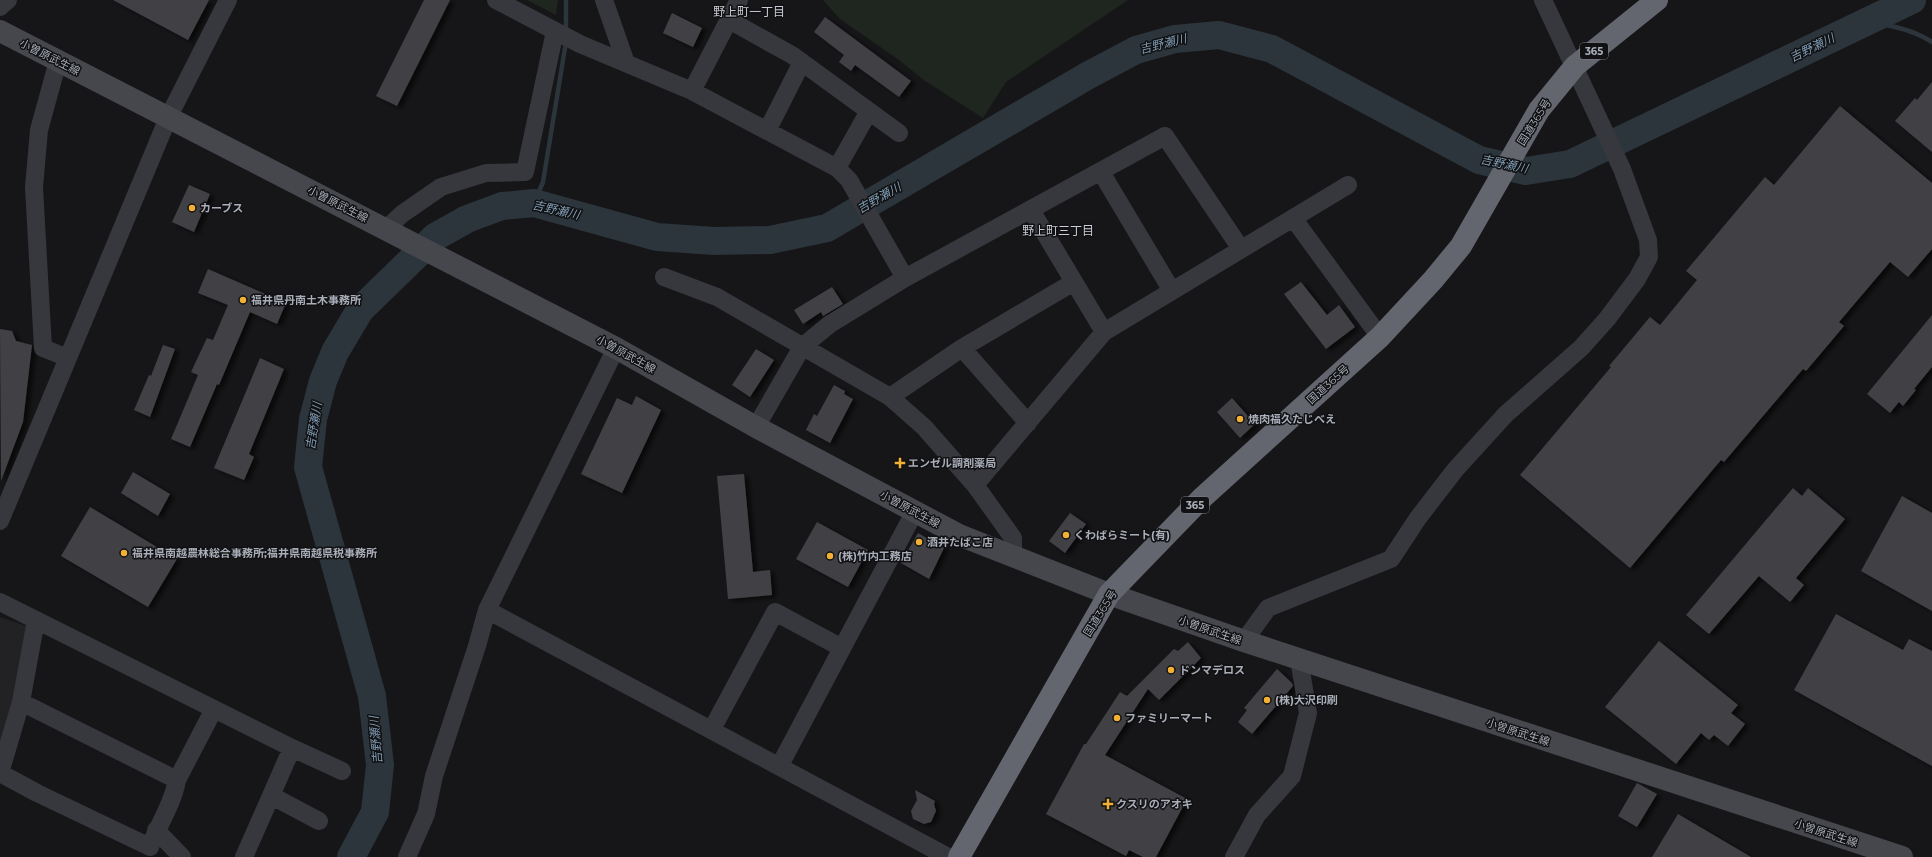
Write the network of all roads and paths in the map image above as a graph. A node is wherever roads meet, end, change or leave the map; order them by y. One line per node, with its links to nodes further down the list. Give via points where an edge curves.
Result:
1 (8, 0): 8 (street)
2 (228, 0): 18 (street)
3 (496, 0): 11 (street)
4 (604, 0): 14 (street)
5 (1543, 0): 15 (street)
6 (1657, 0): 15 (highway, 国道365号 / 365)
7 (736, 1): 9 (street)
8 (0, 7)
9 (729, 20): 13 (street); 16 (street)
10 (0, 31): 12 (main road, 小曽原武生線)
11 (555, 31): 14 (street); 26 (street, via 526,172 486,173 441,187 402,214)
12 (58, 61): 18 (main road, 小曽原武生線); 37 (street, via 39,130 34,187 42,348)
13 (802, 62): 17 (street); 19 (street)
14 (626, 63): 16 (street)
15 (1575, 66): 33 (highway, 国道365号 / 365, via 1539,110 1456,252); 49 (street, via 1622,169 1648,240 1649,257 1637,279 1581,348 1506,414 1455,470 1418,518 1391,559 1268,608)
16 (692, 91): 19 (street)
17 (869, 111): 20 (street); 22 (street)
18 (168, 118): 26 (main road, 小曽原武生線); 37 (street)
19 (767, 131): 22 (street)
20 (900, 133)
21 (1101, 172): 24 (street); 27 (street, via 1165,136); 31 (street)
22 (843, 174): 29 (street)
23 (1348, 185): 25 (street)
24 (1031, 210): 29 (street); 30 (street)
25 (1293, 218): 27 (street); 33 (street)
26 (390, 231): 35 (main road, 小曽原武生線)
27 (1241, 249): 31 (street)
28 (664, 277): 34 (street, via 717,297)
29 (905, 278): 34 (street, via 830,324)
30 (1074, 282): 32 (street); 36 (street)
31 (1172, 291): 32 (street)
32 (1104, 332): 39 (street)
33 (1380, 337): 45 (highway, 国道365号 / 365, via 1202,498)
34 (802, 347): 38 (street); 40 (street)
35 (616, 348): 40 (main road, 小曽原武生線); 47 (street)
36 (962, 348): 38 (street); 39 (street)
37 (68, 358): 43 (street)
38 (890, 397): 41 (street, via 924,427)
39 (1028, 423): 41 (street)
40 (756, 427): 42 (main road, 小曽原武生線)
41 (975, 485): 44 (street, via 1014,538)
42 (915, 511): 44 (main road, 小曽原武生線, via 958,535); 50 (street)
43 (0, 521)
44 (1013, 556): 45 (main road, 小曽原武生線)
45 (1109, 594): 49 (main road, 小曽原武生線); 68 (highway, 国道365号 / 365)
46 (0, 602): 48 (street)
47 (488, 610): 54 (street); 66 (street, via 434,776 426,814)
48 (36, 620): 52 (street); 53 (street)
49 (1244, 641): 51 (main road, 小曽原武生線)
50 (842, 648): 54 (street, via 775,612); 56 (street)
51 (1299, 660): 63 (main road, 小曽原武生線); 69 (street, via 1308,712 1292,776 1257,815)
52 (21, 702): 58 (street); 59 (street)
53 (214, 709): 55 (street); 59 (street)
54 (712, 729): 56 (street)
55 (292, 748): 57 (street); 60 (street)
56 (780, 765): 67 (street)
57 (342, 771)
58 (0, 773): 62 (street, via 36,793 150,847)
59 (177, 780): 62 (street, via 175,793)
60 (272, 796): 61 (street); 65 (street)
61 (319, 821)
62 (156, 830): 64 (street)
63 (1867, 852): 70 (main road, 小曽原武生線)
64 (182, 857)
65 (244, 857)
66 (407, 857)
67 (948, 857)
68 (959, 857)
69 (1234, 857)
70 (1902, 857)

